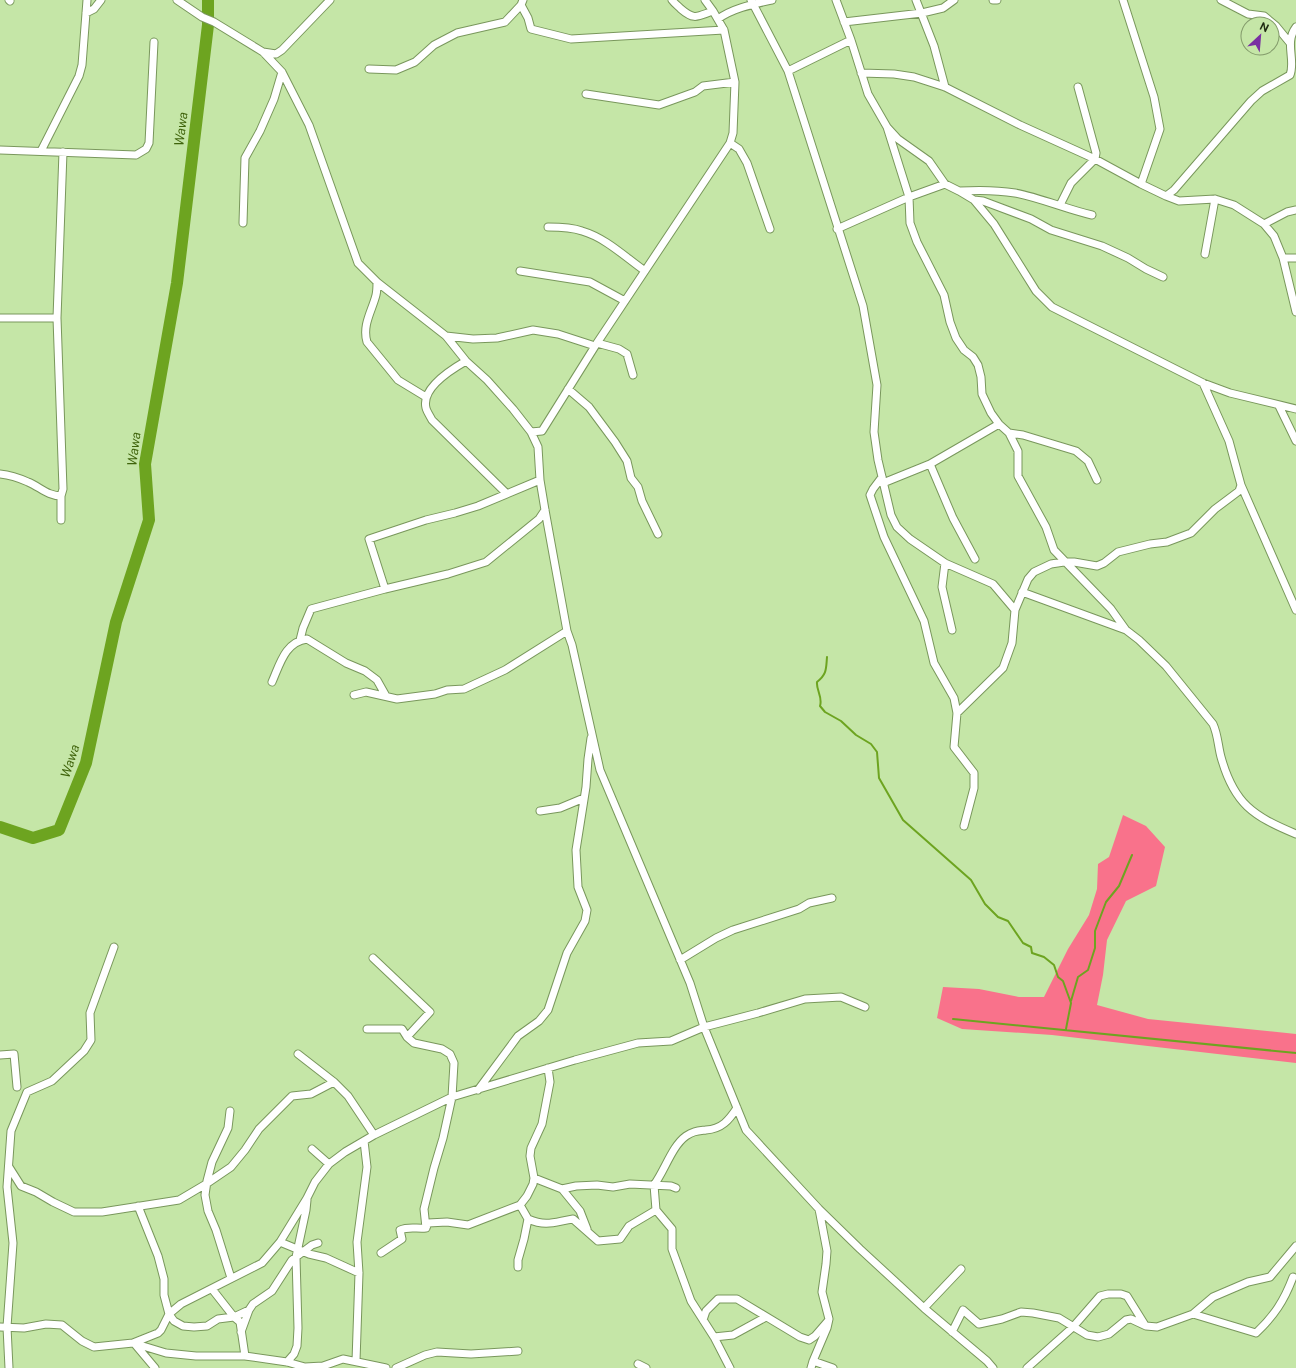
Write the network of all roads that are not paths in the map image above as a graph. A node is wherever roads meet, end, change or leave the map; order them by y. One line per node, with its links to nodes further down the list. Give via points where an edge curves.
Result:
1 (87, 0): 19 (street)
2 (101, 0): 19 (street)
3 (177, 0): 27 (street)
4 (330, 0): 27 (street, via 282,50 276,54)
5 (672, 0): 17 (street, via 689,16 696,17)
6 (705, 0): 17 (street)
7 (772, 0): 15 (street)
8 (836, 0): 21 (street)
9 (916, 0): 18 (street)
10 (954, 0): 18 (street, via 942,8)
11 (993, 0): 12 (street)
12 (997, 0)
13 (1123, 0): 44 (street, via 1154,97 1160,129)
14 (1221, 0): 26 (street, via 1248,14 1264,16)
15 (752, 2): 20 (street); 30 (street)
16 (522, 3): 23 (street, via 531,29 571,39); 28 (street, via 505,22 458,33 434,45 415,62 396,70)
17 (713, 11): 20 (street)
18 (922, 13): 21 (street); 34 (street)
19 (86, 14): 40 (street, via 79,76)
20 (718, 19): 23 (street)
21 (844, 22): 24 (street)
22 (1296, 27): 26 (street)
23 (724, 30): 33 (street)
24 (851, 40): 30 (street); 32 (street)
25 (154, 42): 41 (street, via 149,143 146,149 136,154)
26 (1290, 43): 29 (street)
27 (263, 52): 31 (street)
28 (369, 69)
29 (1294, 70): 46 (street, via 1251,101)
30 (788, 71): 57 (street)
31 (282, 72): 53 (street, via 274,100 245,158); 64 (street, via 309,125 358,263)
32 (862, 73): 34 (street, via 914,77); 37 (street, via 868,94)
33 (735, 82): 36 (street, via 702,86 695,92 659,104); 38 (street, via 733,133)
34 (945, 87): 42 (street)
35 (1078, 87): 42 (street, via 1096,153)
36 (586, 94)
37 (887, 127): 43 (street, via 898,139 929,161); 47 (street)
38 (730, 143): 56 (street, via 739,149 747,163); 62 (street)
39 (0, 150): 40 (street)
40 (41, 151): 41 (street)
41 (63, 152): 68 (street)
42 (1095, 159): 44 (street); 50 (street, via 1070,183)
43 (945, 184): 45 (street); 47 (street)
44 (1141, 184): 46 (street)
45 (960, 191): 49 (street); 50 (street, via 988,190 1015,193)
46 (1166, 196): 48 (street, via 1179,201)
47 (909, 197): 57 (street); 78 (street, via 910,223 917,242 944,295 956,338 978,365 982,394)
48 (1215, 199): 54 (street, via 1234,205); 58 (street)
49 (974, 200): 63 (street, via 1032,219 1051,230 1102,246); 73 (street, via 994,224 1036,291 1052,307)
50 (1060, 205): 52 (street)
51 (1296, 210): 54 (street)
52 (1092, 215)
53 (243, 223)
54 (1264, 224): 59 (street, via 1274,236)
55 (548, 227): 62 (street, via 582,231 602,240)
56 (770, 229)
57 (837, 229): 87 (street, via 863,306 877,385 874,432)
58 (1205, 254)
59 (1283, 258): 60 (street); 66 (street)
60 (1296, 258)
61 (520, 271): 65 (street, via 590,282)
62 (645, 271): 65 (street)
63 (1163, 276)
64 (378, 282): 69 (street); 75 (street, via 366,321 367,342 398,380)
65 (625, 301): 70 (street)
66 (1296, 312)
67 (0, 318): 68 (street)
68 (57, 318): 91 (street)
69 (446, 336): 70 (street, via 497,338 533,330); 71 (street)
70 (596, 344): 72 (street, via 620,349 627,354); 74 (street)
71 (466, 361): 75 (street, via 451,369 435,384); 80 (street, via 488,380)
72 (634, 375)
73 (1203, 383): 76 (street); 89 (street, via 1229,441)
74 (568, 389): 79 (street); 94 (street, via 589,407 627,461 631,478 638,487)
75 (426, 398): 90 (street, via 426,408 432,420)
76 (1279, 406): 77 (street); 82 (street)
77 (1296, 409)
78 (999, 424): 81 (street); 84 (street)
79 (542, 431): 80 (street); 83 (street)
80 (531, 432): 83 (street)
81 (1009, 433): 88 (street, via 1076,451 1088,461); 96 (street, via 1018,451 1018,476 1046,527 1054,550)
82 (1296, 441)
83 (538, 448): 86 (street)
84 (930, 464): 87 (street); 95 (street, via 953,518)
85 (0, 474): 91 (street, via 29,482 49,494)
86 (540, 480): 90 (street); 92 (street)
87 (883, 480): 97 (street, via 891,515 897,527); 109 (street, via 870,495 876,514 884,537 924,621 934,663 954,698)
88 (1097, 480)
89 (1241, 485): 96 (street, via 1239,491 1215,509 1191,533 1167,542 1118,552 1104,564 1097,566); 101 (street)
90 (506, 493): 98 (street, via 478,506 369,539)
91 (61, 496): 93 (street)
92 (545, 510): 98 (street, via 539,519 486,562); 104 (street)
93 (61, 520)
94 (658, 534)
95 (975, 559)
96 (1064, 562): 99 (street, via 1051,564 1034,572); 103 (street, via 1111,609)
97 (945, 563): 100 (street, via 993,584); 102 (street, via 942,587)
98 (385, 589): 105 (street, via 311,609 302,628)
99 (1022, 592): 100 (street); 103 (street)
100 (1015, 610): 109 (street, via 1012,643 1003,668)
101 (1296, 610)
102 (952, 630)
103 (1126, 630): 114 (street, via 1166,666 1213,724 1230,782 1243,802 1255,814)
104 (566, 631): 108 (street, via 505,670 464,689 397,699); 110 (street, via 572,645)
105 (300, 640): 106 (street, via 290,646 284,654); 108 (street, via 307,639 346,663 365,671 377,680)
106 (272, 682)
107 (354, 695): 108 (street, via 366,692)
108 (386, 696)
109 (957, 714): 113 (street, via 954,747 974,773 974,788)
110 (592, 734): 111 (street); 118 (street, via 600,770)
111 (584, 798): 112 (street, via 560,808); 128 (street, via 576,850 578,887 587,910 585,921 567,953 548,1010 538,1022 518,1036)
112 (540, 811)
113 (964, 826)
114 (1296, 834)
115 (832, 898): 118 (street, via 809,903 799,909 733,930)
116 (114, 947): 136 (street, via 90,1013 91,1040 84,1051 52,1081 27,1092 11,1131)
117 (373, 958): 122 (street, via 430,1012)
118 (680, 960): 120 (street)
119 (866, 1007): 120 (street, via 841,997 805,999)
120 (704, 1027): 125 (street, via 671,1041 638,1043); 130 (street)
121 (367, 1029): 122 (street, via 402,1029)
122 (406, 1037): 129 (street, via 414,1043 442,1049 450,1054 454,1062)
123 (298, 1054): 126 (street)
124 (0, 1055): 127 (street, via 14,1054)
125 (548, 1068): 128 (street); 137 (street, via 550,1082 542,1124 531,1148)
126 (334, 1082): 132 (street, via 348,1096); 138 (street, via 311,1094 292,1096 259,1129 231,1167)
127 (17, 1087)
128 (477, 1090): 129 (street)
129 (452, 1097): 132 (street); 149 (street, via 424,1209)
130 (737, 1108): 139 (street, via 721,1126 695,1131 685,1136); 145 (street, via 746,1130)
131 (230, 1111): 138 (street, via 228,1128 212,1162)
132 (374, 1135): 133 (street)
133 (364, 1141): 135 (street); 159 (street, via 367,1167 357,1242)
134 (312, 1149): 135 (street)
135 (329, 1164): 142 (street)
136 (9, 1167): 144 (street, via 21,1186 74,1212 102,1212); 172 (street, via 8,1194 13,1244)
137 (534, 1178): 141 (street); 143 (street, via 528,1196)
138 (206, 1184): 144 (street, via 179,1200); 161 (street, via 208,1211)
139 (654, 1185): 140 (street); 141 (street, via 630,1184 613,1188 576,1186); 146 (street)
140 (676, 1188)
141 (562, 1189): 151 (street, via 580,1211)
142 (307, 1198): 152 (street); 155 (street)
143 (520, 1205): 148 (street); 149 (street, via 468,1225 428,1223)
144 (138, 1206): 165 (street, via 158,1256)
145 (819, 1209): 147 (street); 150 (street)
146 (656, 1210): 151 (street, via 629,1226 620,1239 598,1241); 170 (street, via 672,1229 672,1249 691,1301)
147 (829, 1218): 150 (street); 163 (street)
148 (528, 1219): 151 (street, via 546,1224 573,1219); 157 (street)
149 (426, 1228): 156 (street, via 400,1230 402,1239)
150 (823, 1232): 169 (street, via 826,1251 822,1292)
151 (590, 1234)
152 (280, 1242): 155 (street); 161 (street, via 262,1263)
153 (318, 1243): 155 (street)
154 (1296, 1246): 166 (street, via 1270,1278 1248,1282 1213,1297)
155 (299, 1253): 159 (street, via 326,1258); 164 (street, via 284,1270 272,1291 252,1304); 181 (street, via 297,1346)
156 (381, 1253)
157 (518, 1267)
158 (961, 1269): 163 (street)
159 (359, 1273): 180 (street)
160 (1293, 1277): 166 (street, via 1280,1306 1256,1333)
161 (231, 1278): 162 (street)
162 (212, 1288): 165 (street, via 181,1304); 167 (street)
163 (924, 1308): 175 (street)
164 (249, 1310): 167 (street); 174 (street)
165 (169, 1314): 167 (street, via 174,1321 183,1326 194,1327 207,1326 218,1319); 177 (street, via 158,1333)
166 (1193, 1314): 171 (street, via 1156,1327)
167 (234, 1317): 174 (street, via 240,1322)
168 (766, 1317): 169 (street, via 809,1340); 170 (street, via 736,1299 718,1299 706,1311); 176 (street, via 733,1335)
169 (829, 1319): 183 (street)
170 (704, 1320): 176 (street)
171 (1146, 1326): 173 (street, via 1131,1319 1126,1320 1109,1334 1098,1337 1087,1335); 173 (street, via 1127,1296 1108,1294 1100,1296)
172 (3, 1327): 177 (street, via 62,1325 82,1341 94,1346); 184 (street)
173 (1073, 1327): 175 (street, via 1059,1318 1021,1312 979,1324 963,1310); 192 (street)
174 (242, 1332): 179 (street)
175 (952, 1332): 191 (street)
176 (714, 1337): 189 (street)
177 (133, 1343): 179 (street, via 166,1353); 185 (street)
178 (518, 1351): 187 (street, via 471,1354 437,1352)
179 (244, 1356): 181 (street)
180 (356, 1361): 181 (street, via 343,1359 323,1366 305,1367); 186 (street)
181 (287, 1362)
182 (638, 1364): 188 (street)
183 (812, 1365): 190 (street)
184 (9, 1368)
185 (155, 1368)
186 (386, 1368)
187 (396, 1368)
188 (646, 1368)
189 (730, 1368)
190 (833, 1368)
191 (993, 1368)
192 (1027, 1368)

